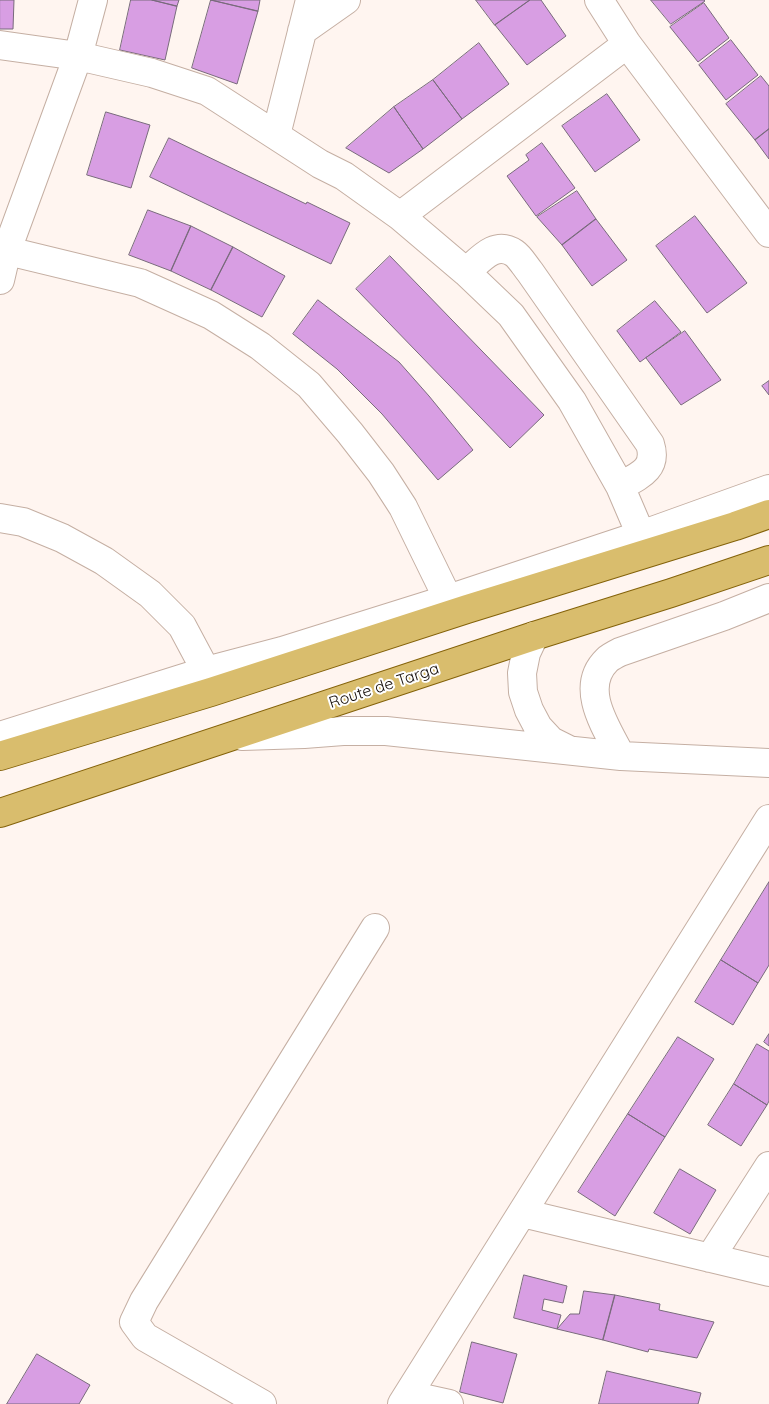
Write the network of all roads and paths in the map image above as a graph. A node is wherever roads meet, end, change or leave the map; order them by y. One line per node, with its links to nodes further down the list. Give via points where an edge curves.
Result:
1 (93, 0): 8 (street)
2 (310, 0): 5 (street)
3 (346, 0): 5 (street)
4 (599, 0): 6 (street)
5 (302, 31): 9 (street)
6 (628, 44): 10 (street); 11 (street)
7 (0, 45): 8 (street)
8 (78, 56): 9 (street, via 152,72 207,91); 12 (street)
9 (276, 135): 10 (street, via 344,176)
10 (400, 216): 13 (street)
11 (769, 233)
12 (4, 250): 14 (street); 22 (street, via 140,284 211,315 260,346 308,385 382,473 403,507)
13 (466, 272): 15 (street, via 511,315 572,401); 15 (street, via 492,250 503,248 515,254 530,272 650,444 653,454 648,468)
14 (0, 280)
15 (620, 486): 19 (street)
16 (769, 489): 19 (street)
17 (769, 514): 28 (main road, via 273,673)
18 (0, 518): 24 (street, via 23,522 62,538 104,561 150,594 182,626)
19 (641, 535): 22 (street)
20 (769, 560): 23 (main road, Route de Targa)
21 (769, 598): 29 (street, via 607,659 596,677 595,699)
22 (448, 599): 24 (street, via 282,651)
23 (534, 636): 26 (main road, Route de Targa); 27 (street, via 522,673 523,692 538,727 551,741)
24 (206, 671): 25 (street)
25 (0, 736)
26 (234, 736): 27 (street, via 386,731); 31 (main road, Route de Targa)
27 (572, 752): 29 (street)
28 (0, 756)
29 (621, 756): 30 (street)
30 (769, 764)
31 (0, 814)
32 (769, 819): 35 (street)
33 (375, 928): 39 (street, via 134,1322 145,1337)
34 (769, 1166): 36 (street)
35 (522, 1213): 36 (street); 38 (street)
36 (710, 1258): 37 (street)
37 (769, 1272)
38 (405, 1399): 40 (street)
39 (262, 1404)
40 (449, 1404)

